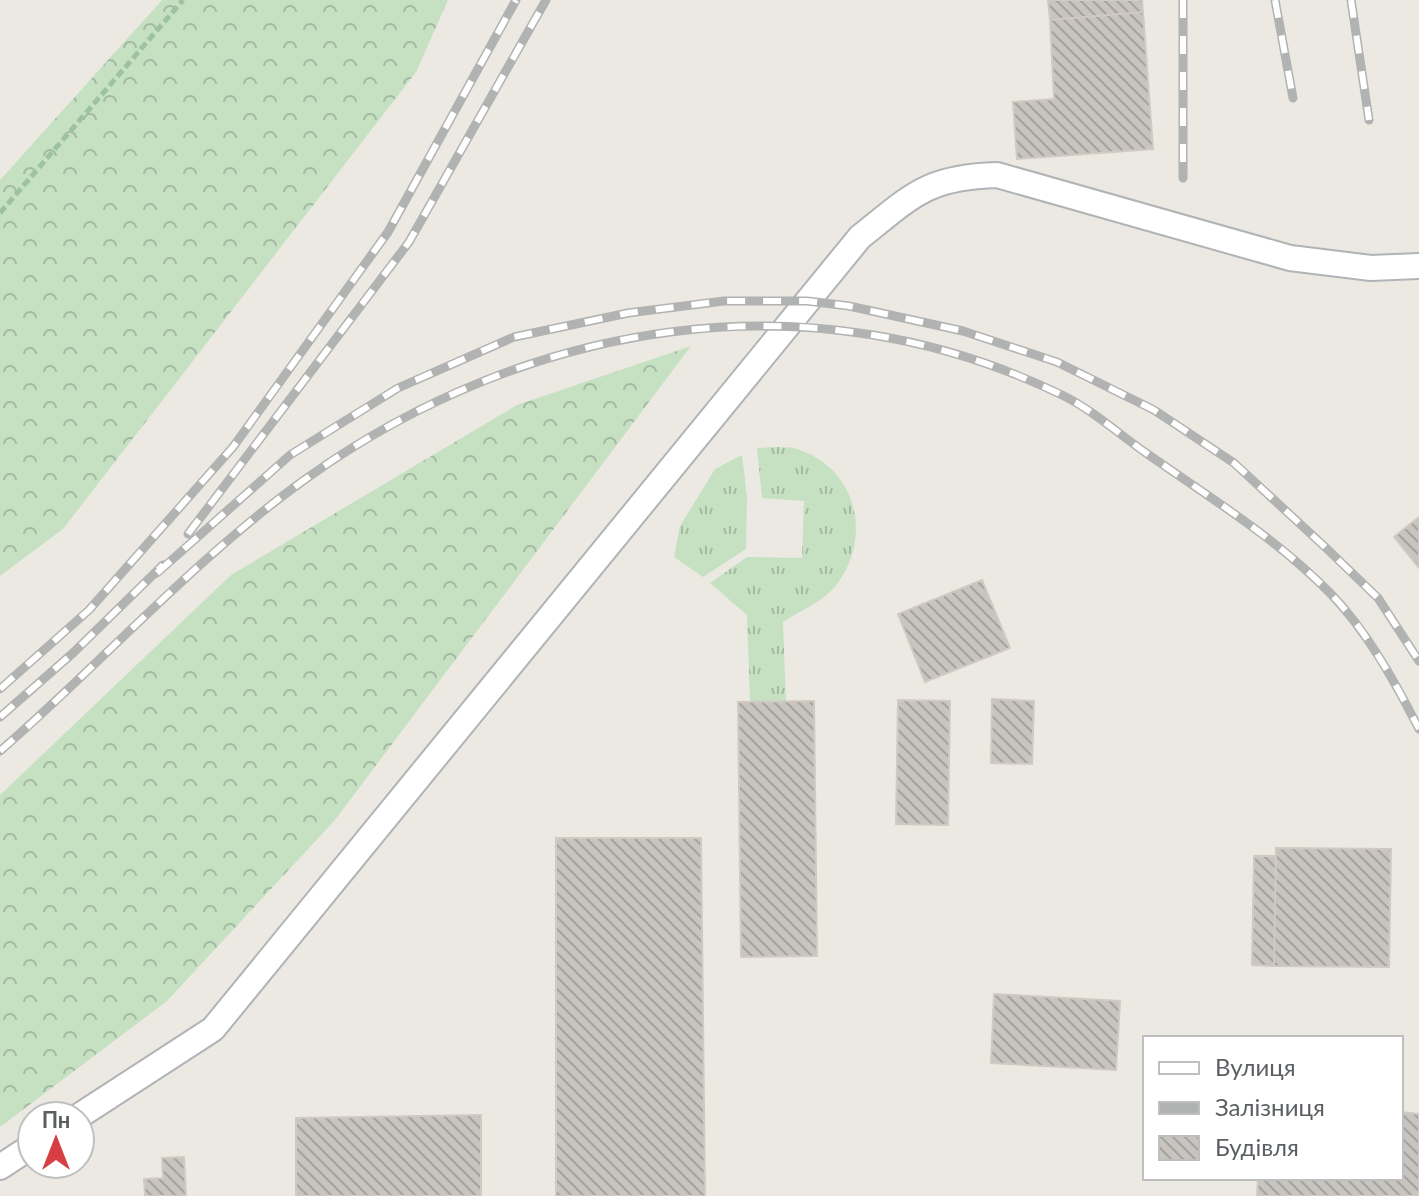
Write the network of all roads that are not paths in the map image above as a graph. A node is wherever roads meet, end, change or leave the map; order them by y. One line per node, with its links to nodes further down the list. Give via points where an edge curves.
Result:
1 (1419, 266): 2 (street, via 1371,268 1290,258 997,175 956,176 917,192 860,237 213,1029)
2 (96, 1105)

